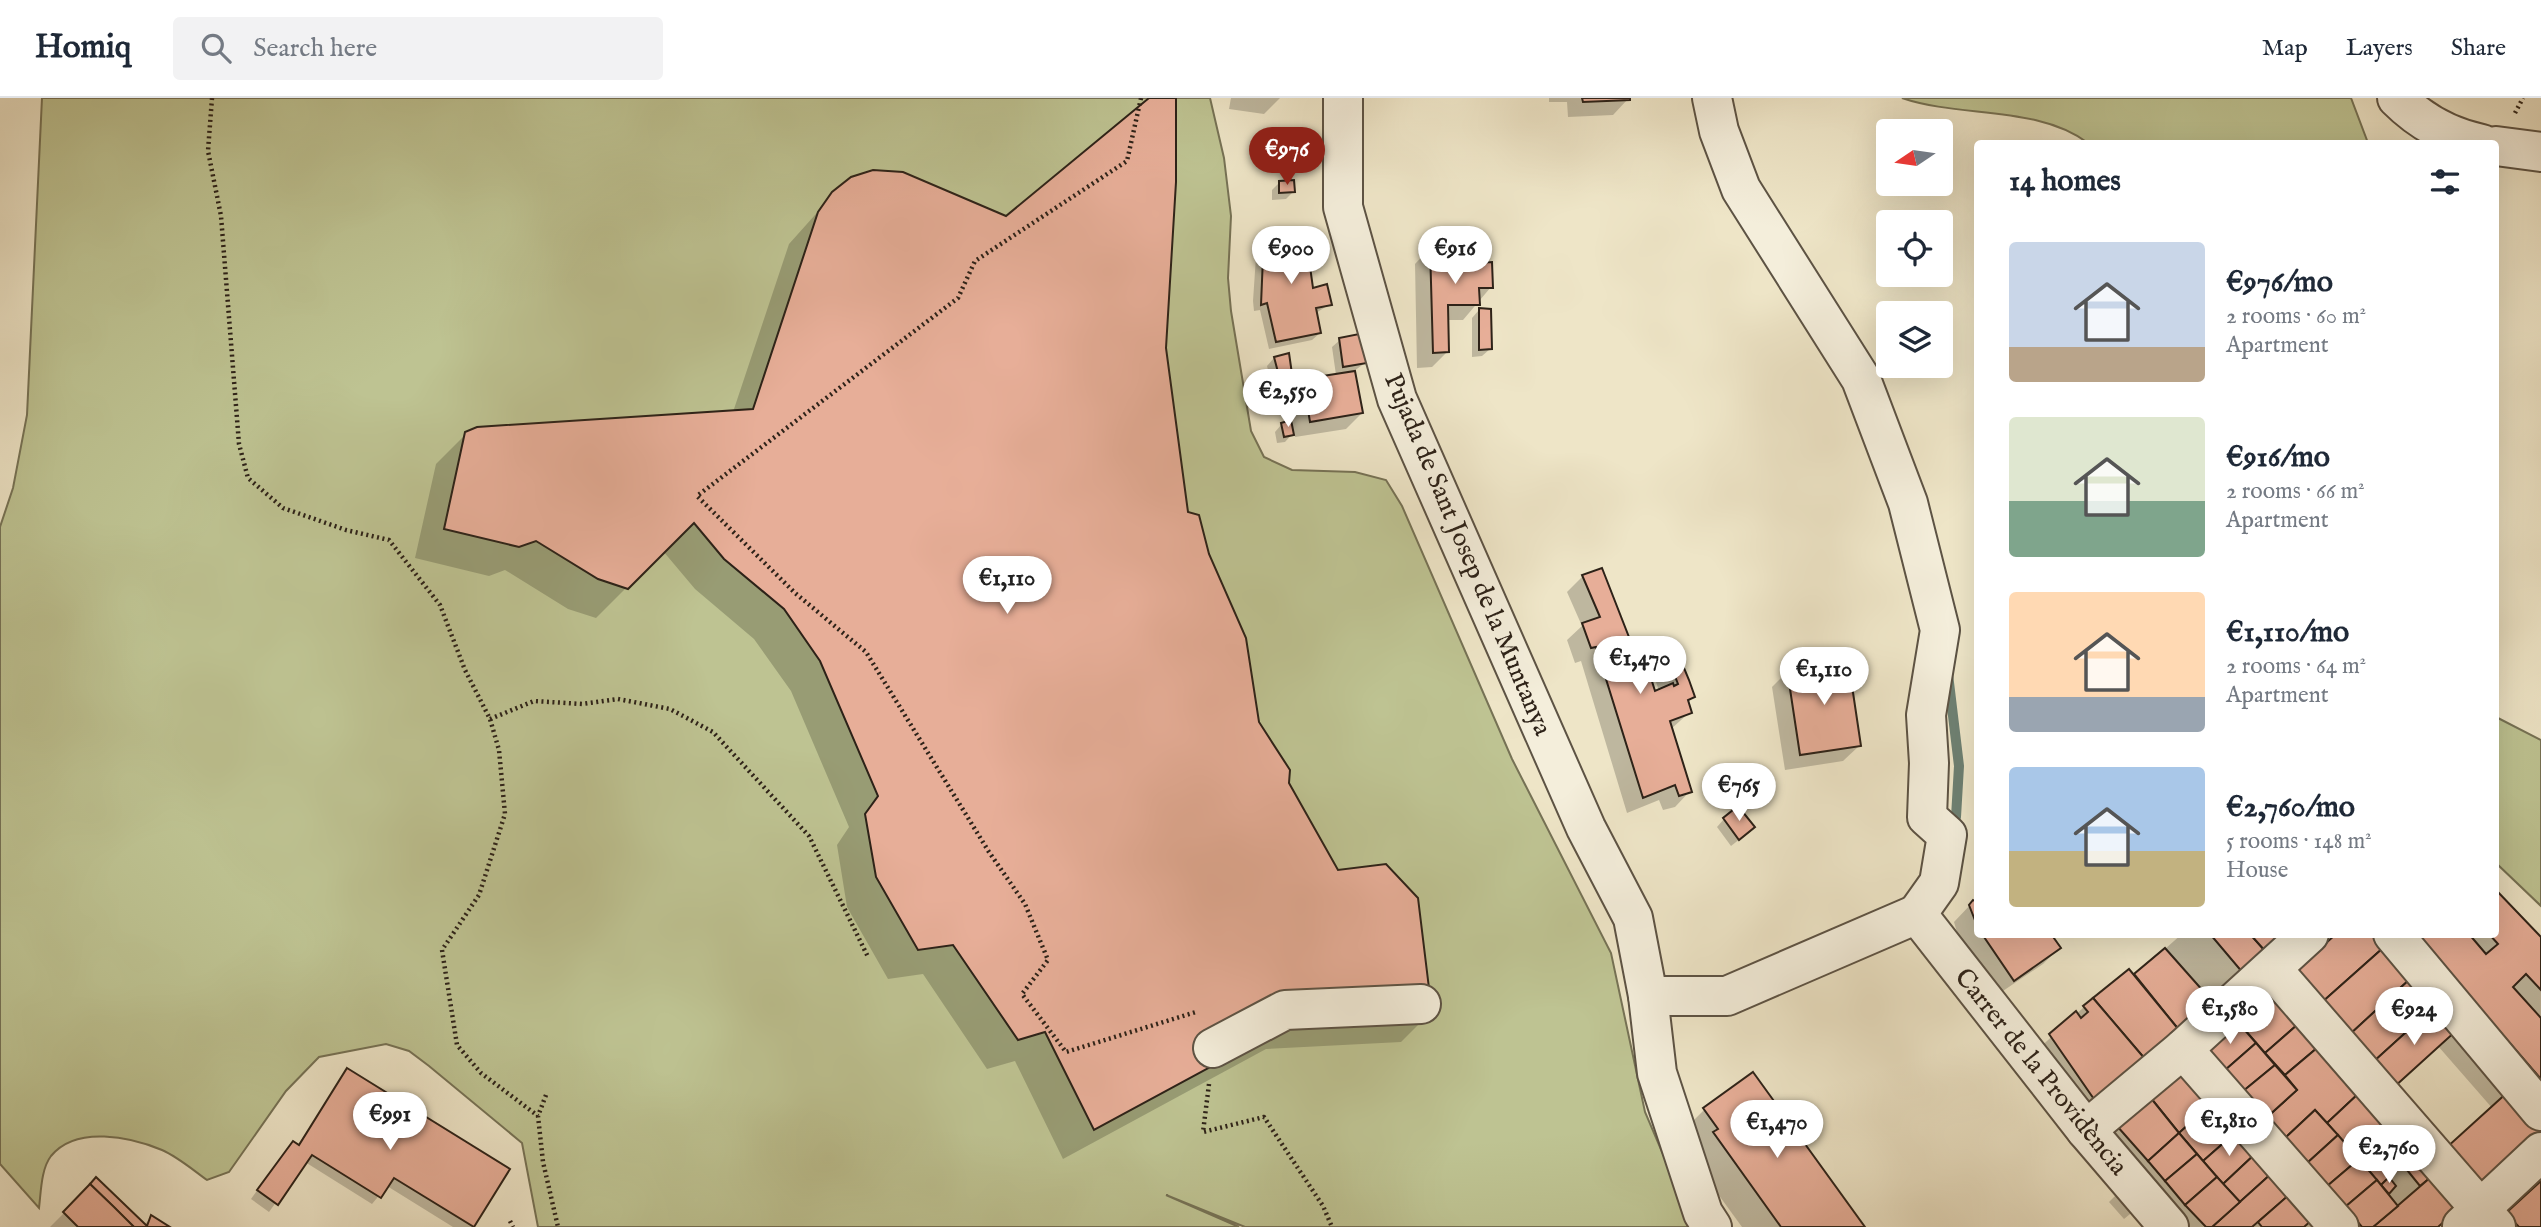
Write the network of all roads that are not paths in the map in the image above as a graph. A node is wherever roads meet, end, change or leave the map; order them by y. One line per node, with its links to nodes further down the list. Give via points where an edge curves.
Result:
1 (1343, 98): 12 (street, Pujada de Sant Josep de la Muntanya, via 1343,207 1397,399 1586,828 1633,918)
2 (1712, 98): 7 (street, via 1741,189 1861,379 1908,503 1940,630 1926,715 1927,817)
3 (2397, 98): 4 (street, via 2412,113)
4 (2463, 140)
5 (2499, 146): 6 (street)
6 (2541, 152)
7 (1962, 836): 8 (street, via 1939,883)
8 (1917, 914): 12 (street, via 1727,996); 17 (street, Carrer de la Providència)
9 (2305, 938): 11 (street)
10 (2396, 938): 16 (street)
11 (2272, 969): 15 (street); 19 (street)
12 (1648, 996): 20 (street, Pujada de Sant Josep de la Muntanya, via 1657,1073 1703,1213)
13 (1421, 1004): 14 (street, via 1285,1010)
14 (1213, 1048)
15 (2183, 1049): 17 (street); 22 (street)
16 (2541, 1111)
17 (2087, 1130): 21 (street, Carrer de la Providència)
18 (2541, 1152): 19 (street)
19 (2479, 1221)
20 (1712, 1227)
21 (2169, 1227)
22 (2340, 1227)

